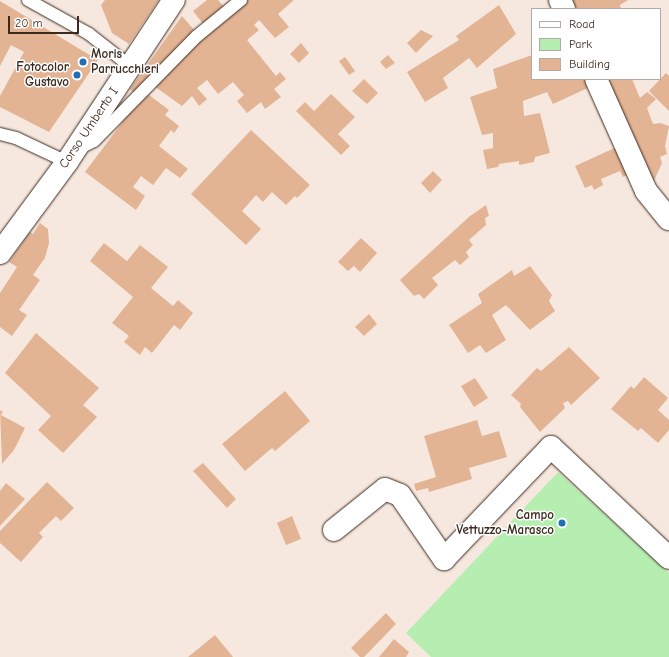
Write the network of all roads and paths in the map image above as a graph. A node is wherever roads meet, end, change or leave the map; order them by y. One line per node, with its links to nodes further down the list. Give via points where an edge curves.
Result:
1 (28, 0): 4 (lane, via 89,34)
2 (174, 0): 4 (street, Corso Umberto I)
3 (241, 0): 7 (lane, via 197,36 94,141)
4 (130, 66): 7 (street, Corso Umberto I)
5 (596, 80): 8 (street, via 646,191)
6 (0, 134): 7 (lane)
7 (70, 157): 9 (street, Corso Umberto I)
8 (669, 219)
9 (0, 253)
10 (334, 530): 11 (street, via 385,489 400,495 444,559 550,447)
11 (669, 558)

